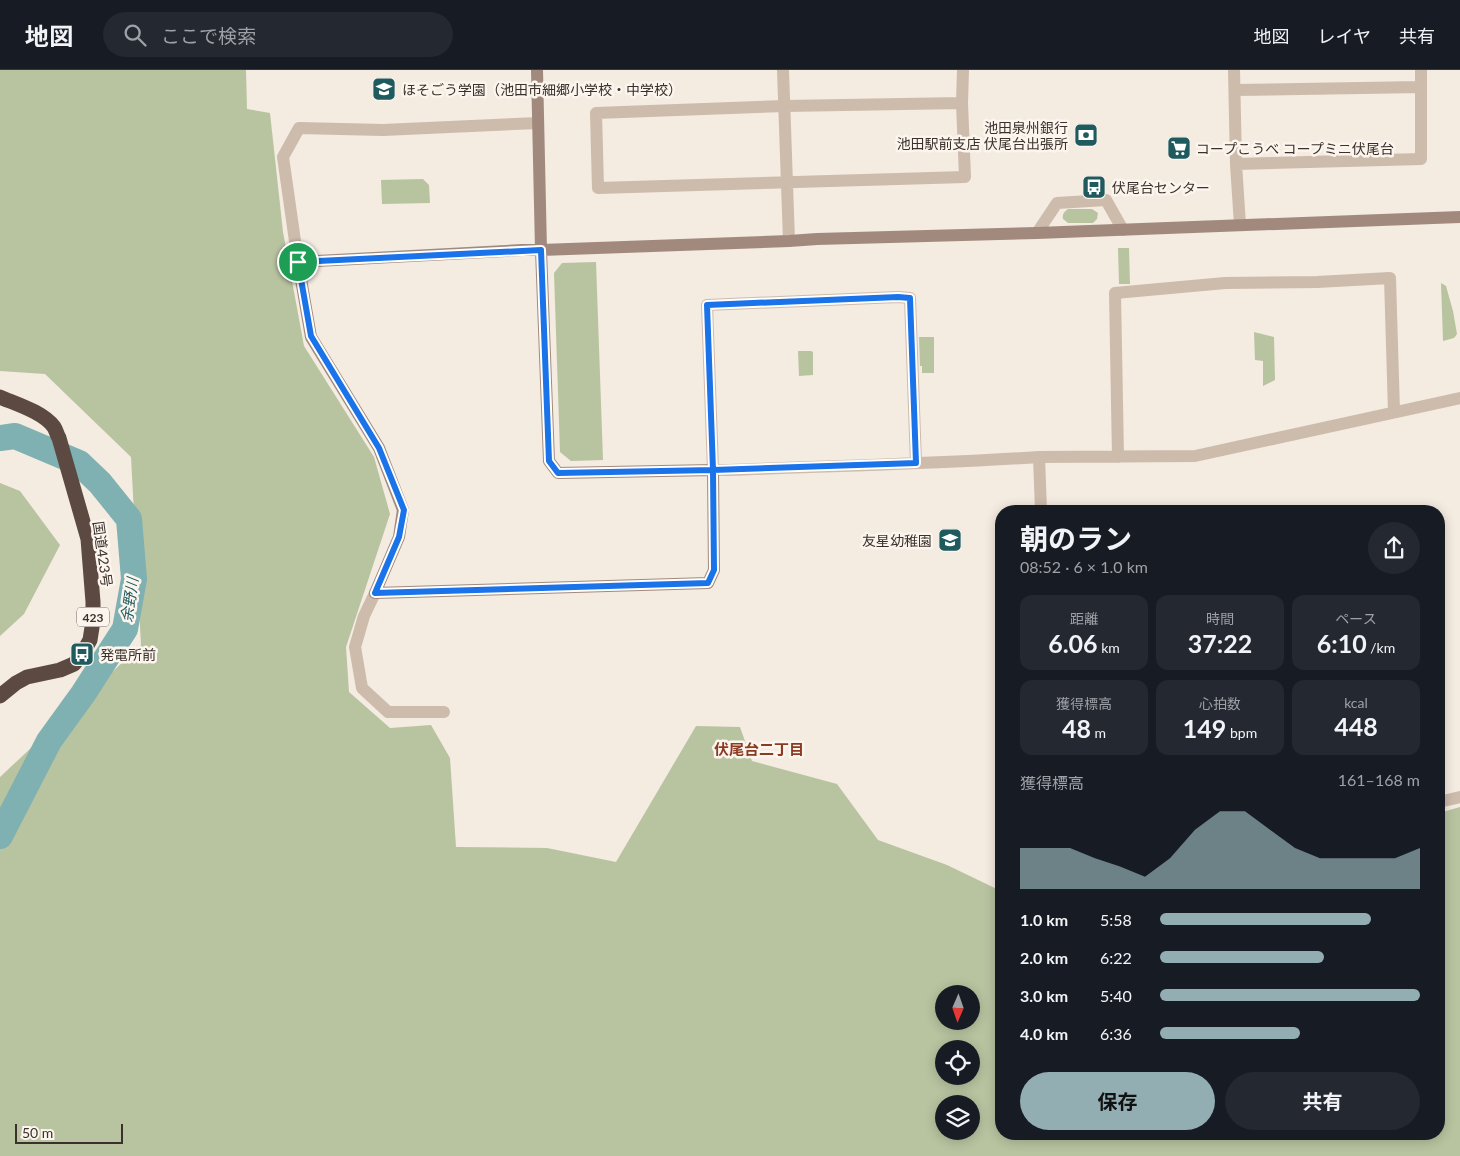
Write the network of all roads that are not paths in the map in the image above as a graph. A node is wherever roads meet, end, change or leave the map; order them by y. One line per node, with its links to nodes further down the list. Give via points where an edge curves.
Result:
1 (537, 70): 10 (street)
2 (783, 70): 9 (street)
3 (963, 70): 8 (street)
4 (1234, 70): 7 (street)
5 (1420, 70): 6 (street)
6 (1421, 87): 7 (street); 11 (street, via 1421,159)
7 (1235, 90): 11 (street)
8 (962, 103): 9 (street); 12 (street, via 965,177)
9 (785, 106): 12 (street); 12 (street, via 596,113 598,188)
10 (538, 123): 18 (street); 19 (street, via 383,130 299,128 283,158)
11 (1236, 164): 14 (street)
12 (787, 182): 17 (street)
13 (1460, 217): 14 (street)
14 (1240, 225): 15 (street)
15 (1123, 230): 16 (street); 16 (street, via 1106,200 1057,203)
16 (1037, 233): 17 (street)
17 (789, 241): 18 (street)
18 (541, 250): 19 (street); 26 (street, via 549,461 558,473)
19 (298, 262): 28 (street, via 311,336 379,448 404,510 399,537)
20 (0, 397): 29 (highway, 国道423号 / 423, via 41,416 53,426 59,438 88,539 93,602 90,640 74,664 27,677)
21 (1460, 398): 22 (street)
22 (1394, 412): 23 (street, via 1195,456); 23 (street, via 1390,278 1225,283 1115,293)
23 (1118, 457): 24 (street)
24 (1039, 458): 25 (street); 27 (street)
25 (916, 463): 26 (street); 26 (street, via 910,298 898,297 707,305)
26 (713, 470): 28 (street, via 714,570 708,583)
27 (1042, 505)
28 (375, 593): 30 (street, via 354,647 362,688 388,712)
29 (0, 696)
30 (444, 712)
31 (1460, 797): 32 (street)
32 (1445, 801)

